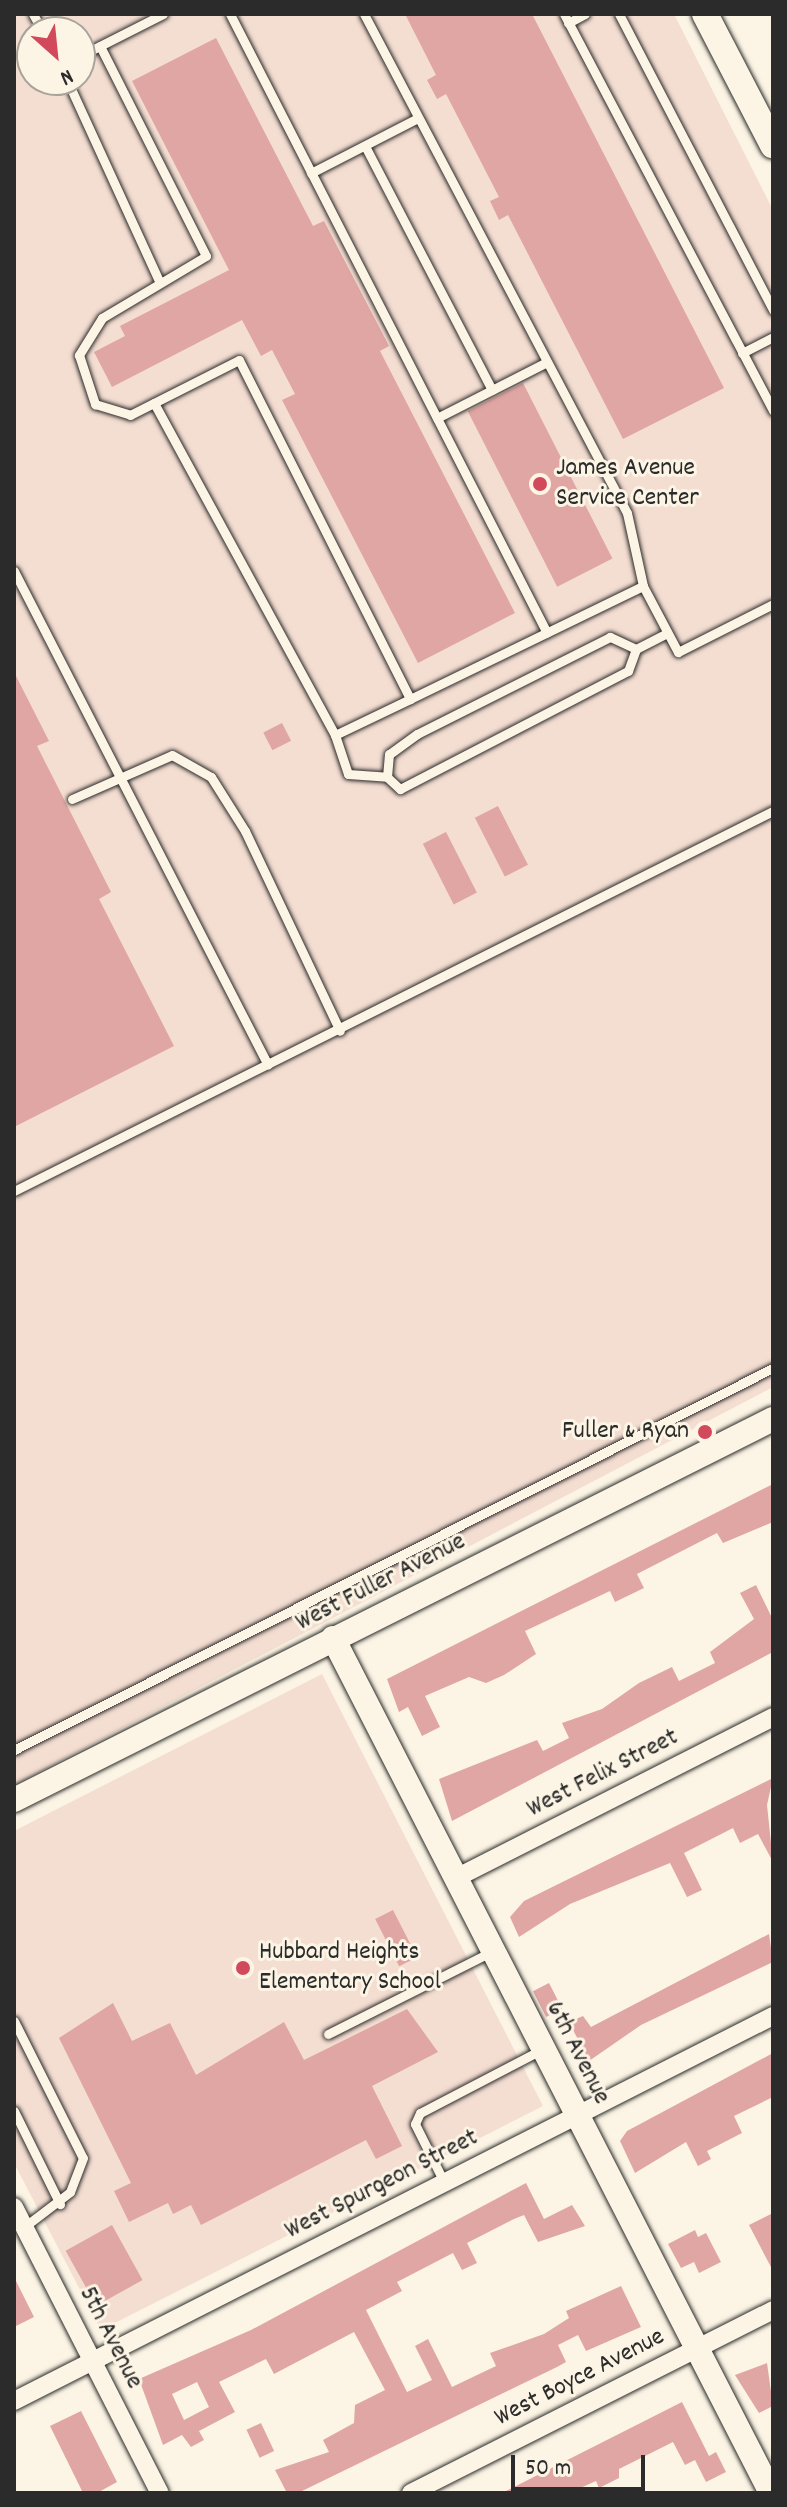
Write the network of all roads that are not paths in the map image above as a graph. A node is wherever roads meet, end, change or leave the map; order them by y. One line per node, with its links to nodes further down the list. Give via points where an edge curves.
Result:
1 (163, 14): 8 (lane)
2 (230, 14): 14 (lane)
3 (364, 14): 11 (lane)
4 (585, 14): 7 (lane)
5 (619, 14): 16 (lane)
6 (705, 14): 12 (main road)
7 (566, 18): 18 (lane)
8 (100, 46): 9 (lane); 15 (lane, via 206,256)
9 (96, 48)
10 (74, 96): 15 (lane)
11 (418, 118): 13 (lane); 19 (lane)
12 (773, 145)
13 (365, 146): 14 (lane); 20 (lane)
14 (311, 173): 23 (lane)
15 (159, 281): 21 (lane, via 102,318 79,355 95,404 130,415)
16 (773, 310)
17 (773, 337): 18 (lane)
18 (742, 353): 22 (lane)
19 (547, 362): 20 (lane); 25 (lane, via 627,513)
20 (492, 390): 23 (lane)
21 (154, 403): 30 (lane, via 239,360); 31 (lane)
22 (773, 411)
23 (437, 418): 27 (lane)
24 (14, 571): 32 (lane)
25 (643, 586): 27 (lane); 28 (lane)
26 (773, 604): 28 (lane, via 678,652)
27 (547, 633): 30 (lane)
28 (667, 633): 29 (lane)
29 (636, 649): 33 (lane, via 628,671 400,789); 33 (lane, via 610,637 417,734 389,754)
30 (410, 699): 31 (lane)
31 (335, 735): 33 (lane, via 348,774)
32 (119, 775): 34 (lane); 36 (lane, via 172,755 211,777 245,831); 37 (lane)
33 (387, 777)
34 (72, 799)
35 (773, 811): 36 (lane)
36 (340, 1031): 37 (lane)
37 (268, 1065): 38 (lane)
38 (14, 1191)
39 (773, 1368): 43 (lane)
40 (773, 1419): 41 (street, West Fuller Avenue)
41 (333, 1638): 44 (street, West Fuller Avenue); 45 (street, 6th Avenue)
42 (773, 1717): 45 (street, West Felix Street)
43 (14, 1750)
44 (14, 1800)
45 (456, 1878): 46 (street, 6th Avenue)
46 (493, 1951): 49 (lane); 50 (street, 6th Avenue)
47 (773, 2016): 52 (street, West Spurgeon Street)
48 (14, 2021): 54 (lane, via 83,2152)
49 (328, 2034)
50 (543, 2049): 52 (street, 6th Avenue); 53 (lane, via 420,2113 415,2124)
51 (14, 2111): 54 (lane)
52 (577, 2115): 53 (street, West Spurgeon Street); 58 (street, 6th Avenue)
53 (445, 2183): 59 (street, West Spurgeon Street)
54 (60, 2204): 56 (lane)
55 (14, 2207): 56 (street, 5th Avenue)
56 (24, 2227): 59 (street, 5th Avenue)
57 (773, 2310): 58 (street, West Boyce Avenue)
58 (697, 2348): 62 (street, West Boyce Avenue); 63 (street, 6th Avenue)
59 (93, 2361): 60 (street, West Spurgeon Street); 61 (street, 5th Avenue)
60 (14, 2401)
61 (160, 2493)
62 (411, 2493)
63 (771, 2493)

